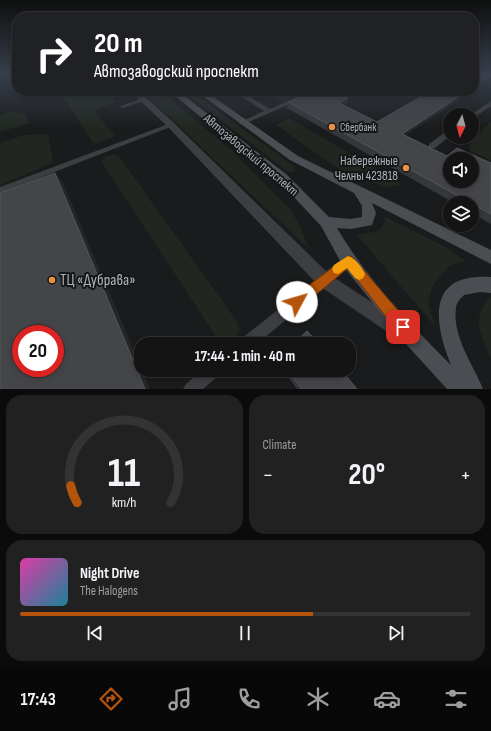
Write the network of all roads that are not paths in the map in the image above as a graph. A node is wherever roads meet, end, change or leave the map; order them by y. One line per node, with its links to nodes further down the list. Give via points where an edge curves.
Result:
1 (139, 96): 6 (street)
2 (179, 96): 17 (street, Автозаводский проспект, via 282,177)
3 (207, 96): 11 (street, Автозаводский проспект)
4 (244, 96): 9 (lane)
5 (304, 96): 9 (lane)
6 (143, 100): 8 (lane); 12 (street)
7 (491, 103): 10 (lane)
8 (121, 107)
9 (269, 111): 11 (lane)
10 (479, 112)
11 (242, 123): 15 (street, Автозаводский проспект, via 294,158)
12 (171, 125): 16 (lane); 20 (street)
13 (443, 138): 14 (lane)
14 (432, 146)
15 (355, 189): 17 (street, via 369,205 370,216 367,221 351,224); 18 (street, Автозаводский проспект)
16 (0, 190)
17 (326, 222): 19 (street, Автозаводский проспект)
18 (491, 257)
19 (348, 261): 20 (lane); 23 (street, Автозаводский проспект)
20 (324, 280): 22 (lane); 23 (street)
21 (491, 285): 27 (street, via 480,284 459,288 447,304 448,329 459,361)
22 (255, 337)
23 (412, 338): 26 (street, Автозаводский проспект)
24 (206, 377): 25 (lane)
25 (191, 389)
26 (461, 389)
27 (473, 389)

